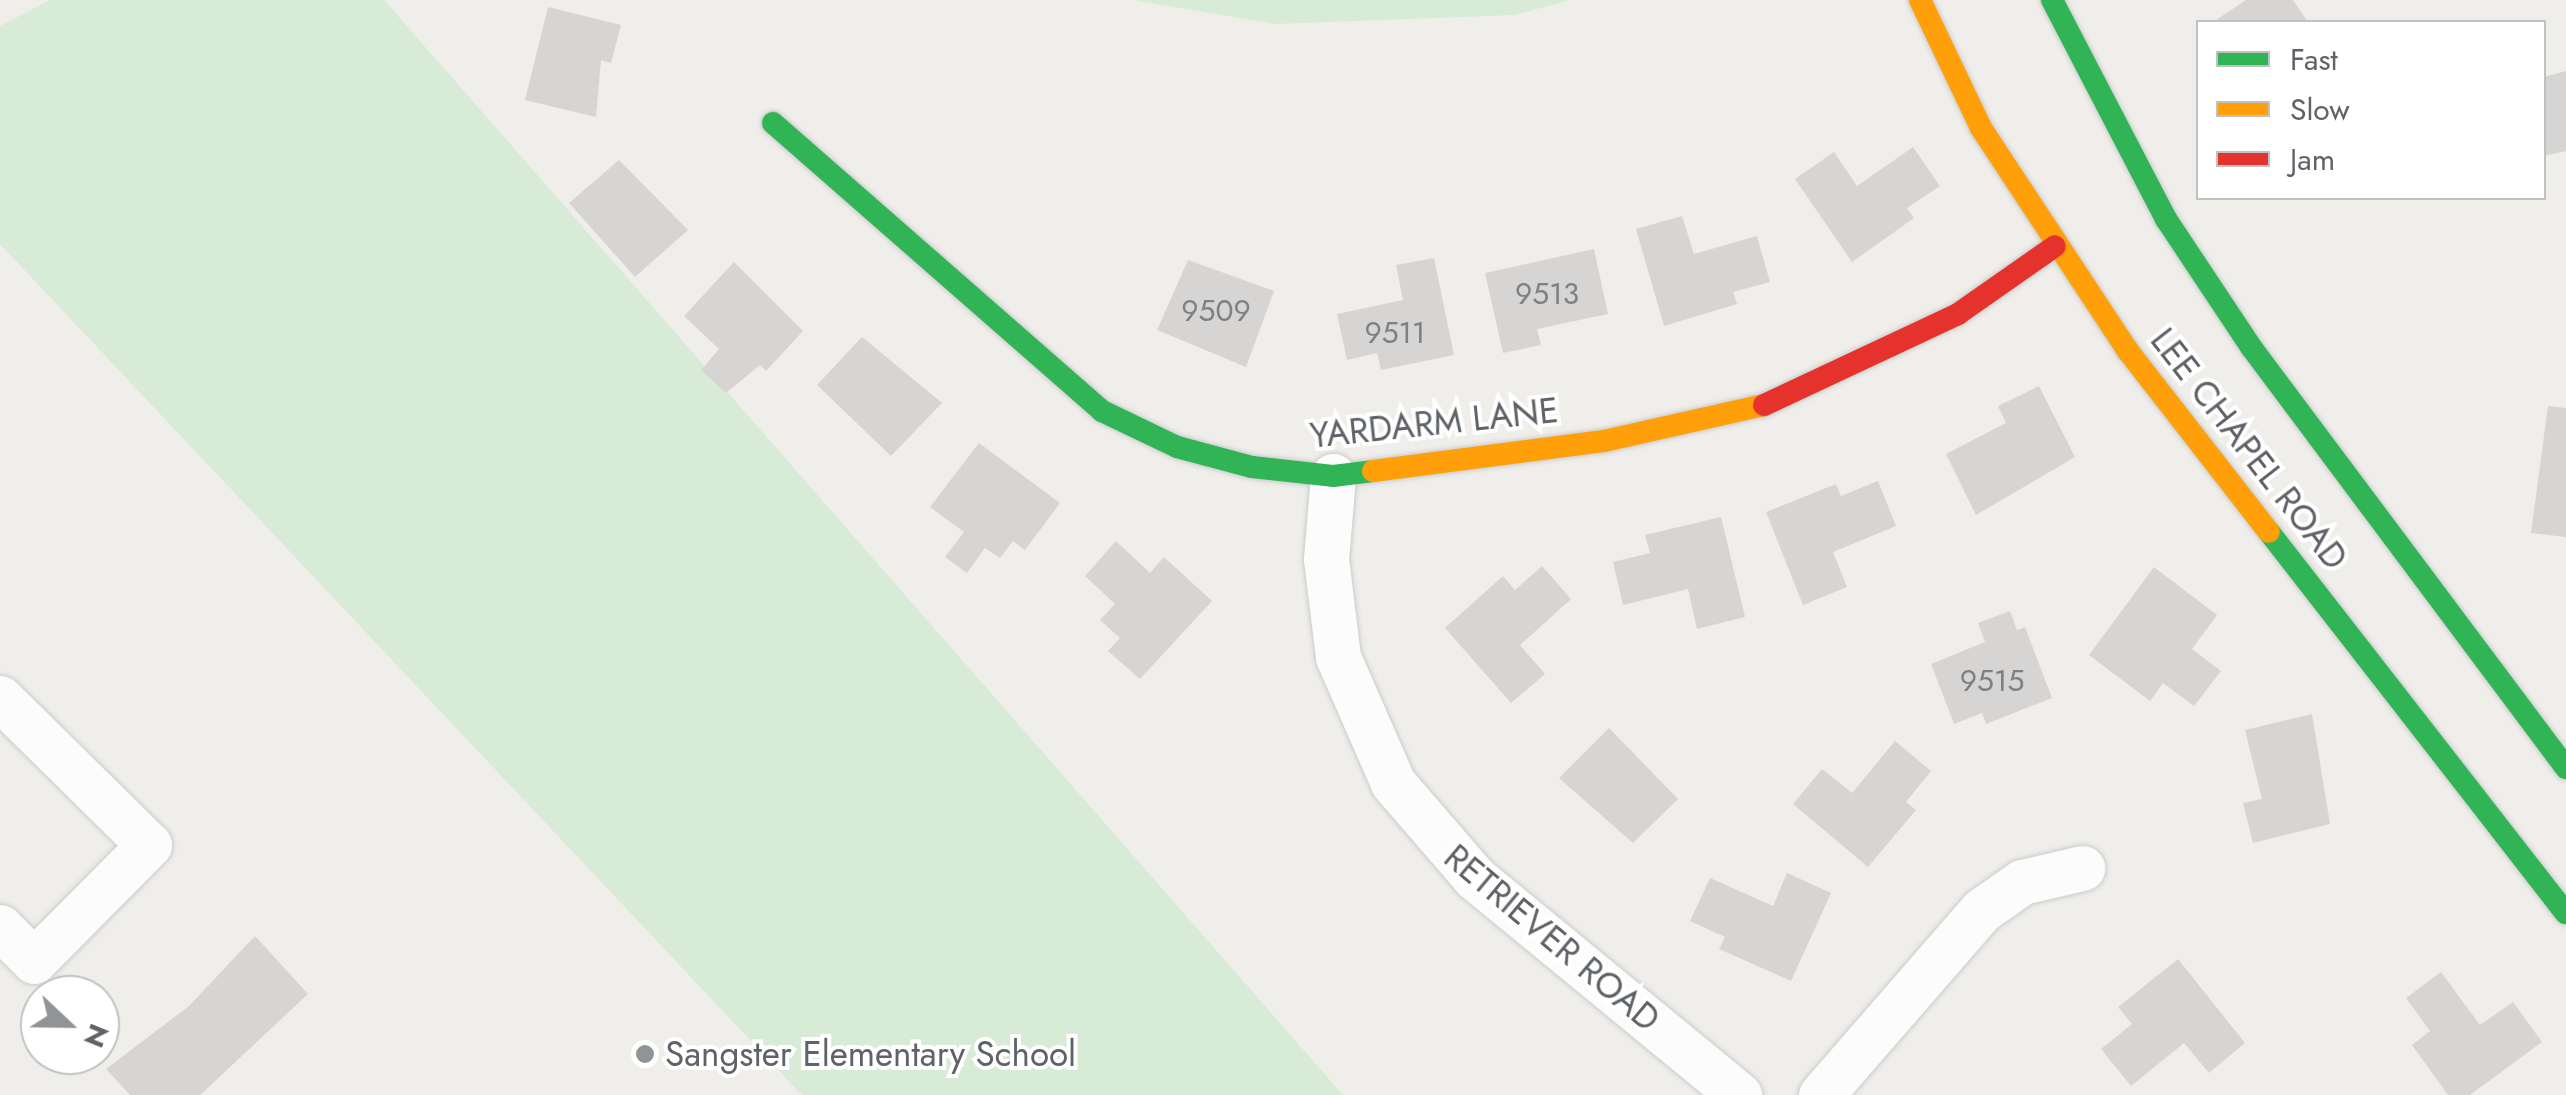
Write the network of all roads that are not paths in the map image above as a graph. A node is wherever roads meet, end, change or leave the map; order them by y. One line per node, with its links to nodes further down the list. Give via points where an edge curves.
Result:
1 (1920, 0): 4 (main road, LEE CHAPEL ROAD, via 1981,128)
2 (2052, 0): 7 (main road, LEE CHAPEL ROAD, via 2166,219 2252,348)
3 (773, 123): 5 (main road, YARDARM LANE, via 1102,411 1177,447 1252,467)
4 (2055, 246): 5 (main road, YARDARM LANE, via 1958,314 1781,401 1604,440); 9 (main road, LEE CHAPEL ROAD, via 2215,470)
5 (1332, 476): 11 (street, RETRIEVER ROAD, via 1326,559 1335,642 1354,708 1393,783 1475,878)
6 (0, 698): 10 (street, via 149,845 34,961)
7 (2566, 768)
8 (2082, 868): 12 (street, via 2022,882 1982,910)
9 (2566, 913)
10 (0, 927)
11 (1739, 1095)
12 (1820, 1095)

